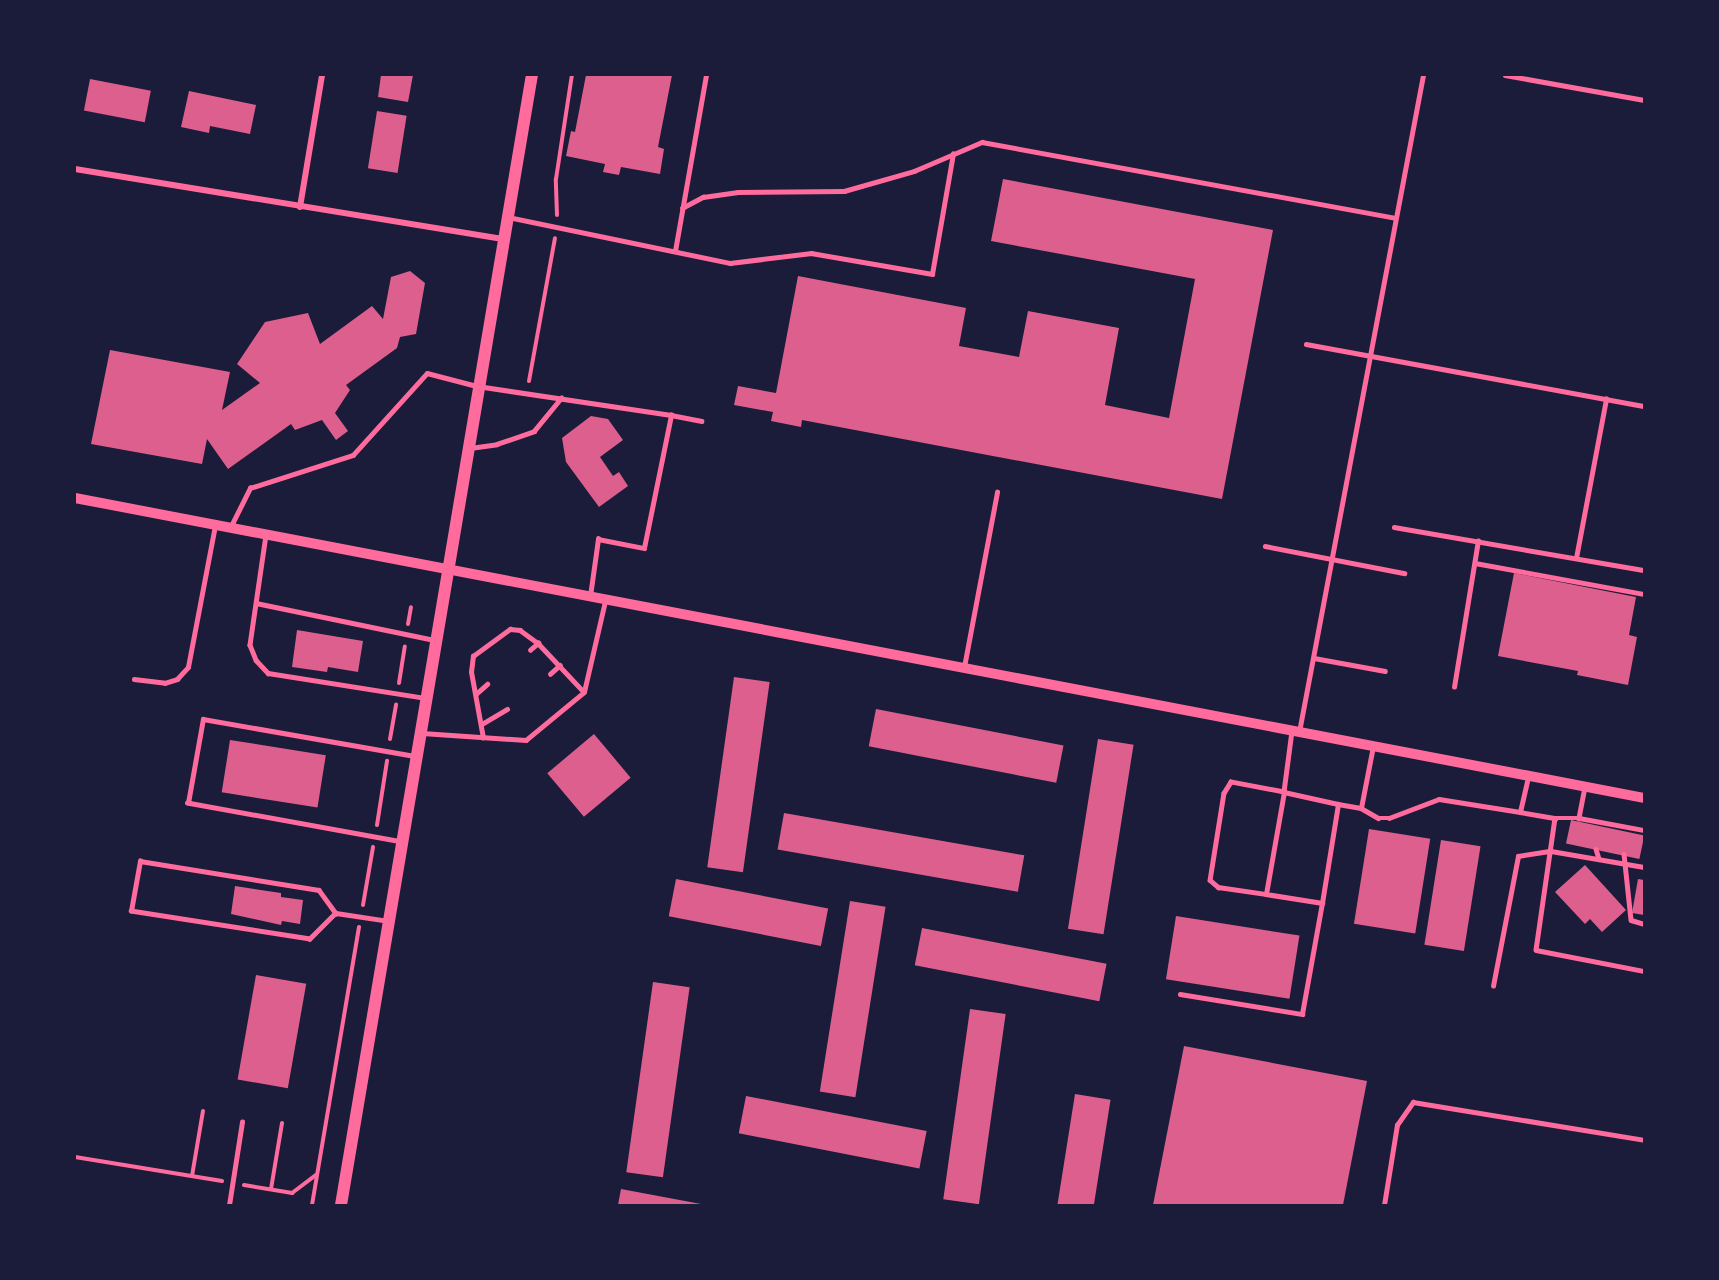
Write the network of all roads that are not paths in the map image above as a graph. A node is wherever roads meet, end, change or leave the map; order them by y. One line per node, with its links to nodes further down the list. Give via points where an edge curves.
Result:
1 (322, 75): 9 (street)
2 (532, 75): 11 (main road)
3 (706, 75): 10 (lane)
4 (1423, 75): 12 (lane)
5 (1505, 75): 6 (lane)
6 (1644, 100)
7 (953, 154): 10 (lane, via 914,171 844,191 738,192 703,197); 12 (lane, via 982,142); 14 (lane, via 932,274 811,253 730,263)
8 (75, 169): 9 (street)
9 (300, 207): 13 (street)
10 (682, 208): 14 (lane)
11 (508, 217): 13 (main road); 14 (lane)
12 (1395, 218): 16 (lane)
13 (504, 239): 17 (main road)
14 (675, 251)
15 (1306, 344): 16 (lane)
16 (1368, 355): 19 (lane); 33 (lane)
17 (477, 386): 18 (lane); 23 (main road); 28 (lane, via 427,373 353,455 250,488)
18 (561, 398): 21 (lane); 23 (lane, via 534,432 497,444)
19 (1606, 399): 20 (lane); 32 (lane)
20 (1644, 406)
21 (671, 415): 22 (lane); 39 (lane, via 644,548 598,539)
22 (701, 421)
23 (467, 448): 35 (main road)
24 (997, 492): 47 (lane)
25 (75, 498): 26 (street)
26 (215, 525): 28 (street); 50 (lane, via 188,667 177,679 165,683)
27 (1394, 527): 30 (lane)
28 (230, 528): 29 (street)
29 (266, 535): 35 (street); 41 (lane)
30 (1478, 541): 32 (lane); 34 (lane)
31 (1265, 546): 33 (lane)
32 (1576, 558): 36 (lane)
33 (1331, 559): 37 (lane); 45 (lane)
34 (1475, 563): 38 (lane); 52 (lane)
35 (448, 570): 39 (street); 42 (main road)
36 (1644, 570)
37 (1404, 573)
38 (1644, 594)
39 (590, 598): 40 (street)
40 (605, 601): 47 (street); 53 (lane)
41 (256, 603): 42 (lane); 55 (lane, via 250,645 255,660 268,673)
42 (436, 640): 55 (main road)
43 (538, 643): 44 (lane); 46 (lane); 54 (lane, via 520,630 510,629 473,656 471,672)
44 (530, 650)
45 (1314, 658): 48 (lane); 59 (lane)
46 (560, 665): 49 (lane); 53 (lane)
47 (963, 670): 59 (street)
48 (1385, 672)
49 (550, 674)
50 (134, 679)
51 (487, 684): 54 (lane)
52 (1454, 687)
53 (584, 692): 60 (lane, via 526,740)
54 (476, 694): 57 (lane)
55 (426, 698): 58 (main road)
56 (507, 709): 57 (lane)
57 (482, 724): 60 (lane)
58 (420, 732): 60 (lane); 62 (main road)
59 (1295, 732): 61 (street); 65 (lane)
60 (483, 738)
61 (1373, 747): 63 (street); 68 (lane)
62 (416, 756): 73 (main road); 73 (lane, via 203,719 188,803)
63 (1528, 776): 64 (street); 69 (lane)
64 (1585, 787): 66 (street); 71 (lane)
65 (1284, 792): 67 (lane); 80 (lane); 80 (lane, via 1231,782 1224,793 1210,880 1218,887)
66 (1644, 798)
67 (1338, 804): 68 (lane); 81 (lane)
68 (1361, 808): 69 (lane, via 1378,818 1389,818 1440,799)
69 (1520, 812): 70 (lane)
70 (1555, 818): 71 (lane); 75 (lane)
71 (1579, 818): 72 (lane)
72 (1644, 830)
73 (402, 842): 83 (main road)
74 (1596, 849): 77 (lane)
75 (1551, 851): 77 (lane); 85 (lane, via 1536,950); 86 (lane, via 1518,856)
76 (1624, 854): 78 (lane)
77 (1599, 859): 78 (lane)
78 (1626, 864): 79 (lane); 84 (lane, via 1631,920)
79 (1644, 867)
80 (1266, 894): 81 (lane)
81 (1322, 903): 87 (lane, via 1302,1014)
82 (336, 913): 82 (lane, via 319,890 140,861 131,911 310,939); 83 (lane)
83 (389, 921): 91 (main road)
84 (1644, 924)
85 (1644, 971)
86 (1493, 986)
87 (1180, 994)
88 (242, 1122): 90 (lane)
89 (1644, 1140): 92 (lane, via 1413,1102 1397,1125)
90 (230, 1205)
91 (341, 1205)
92 (1384, 1205)

